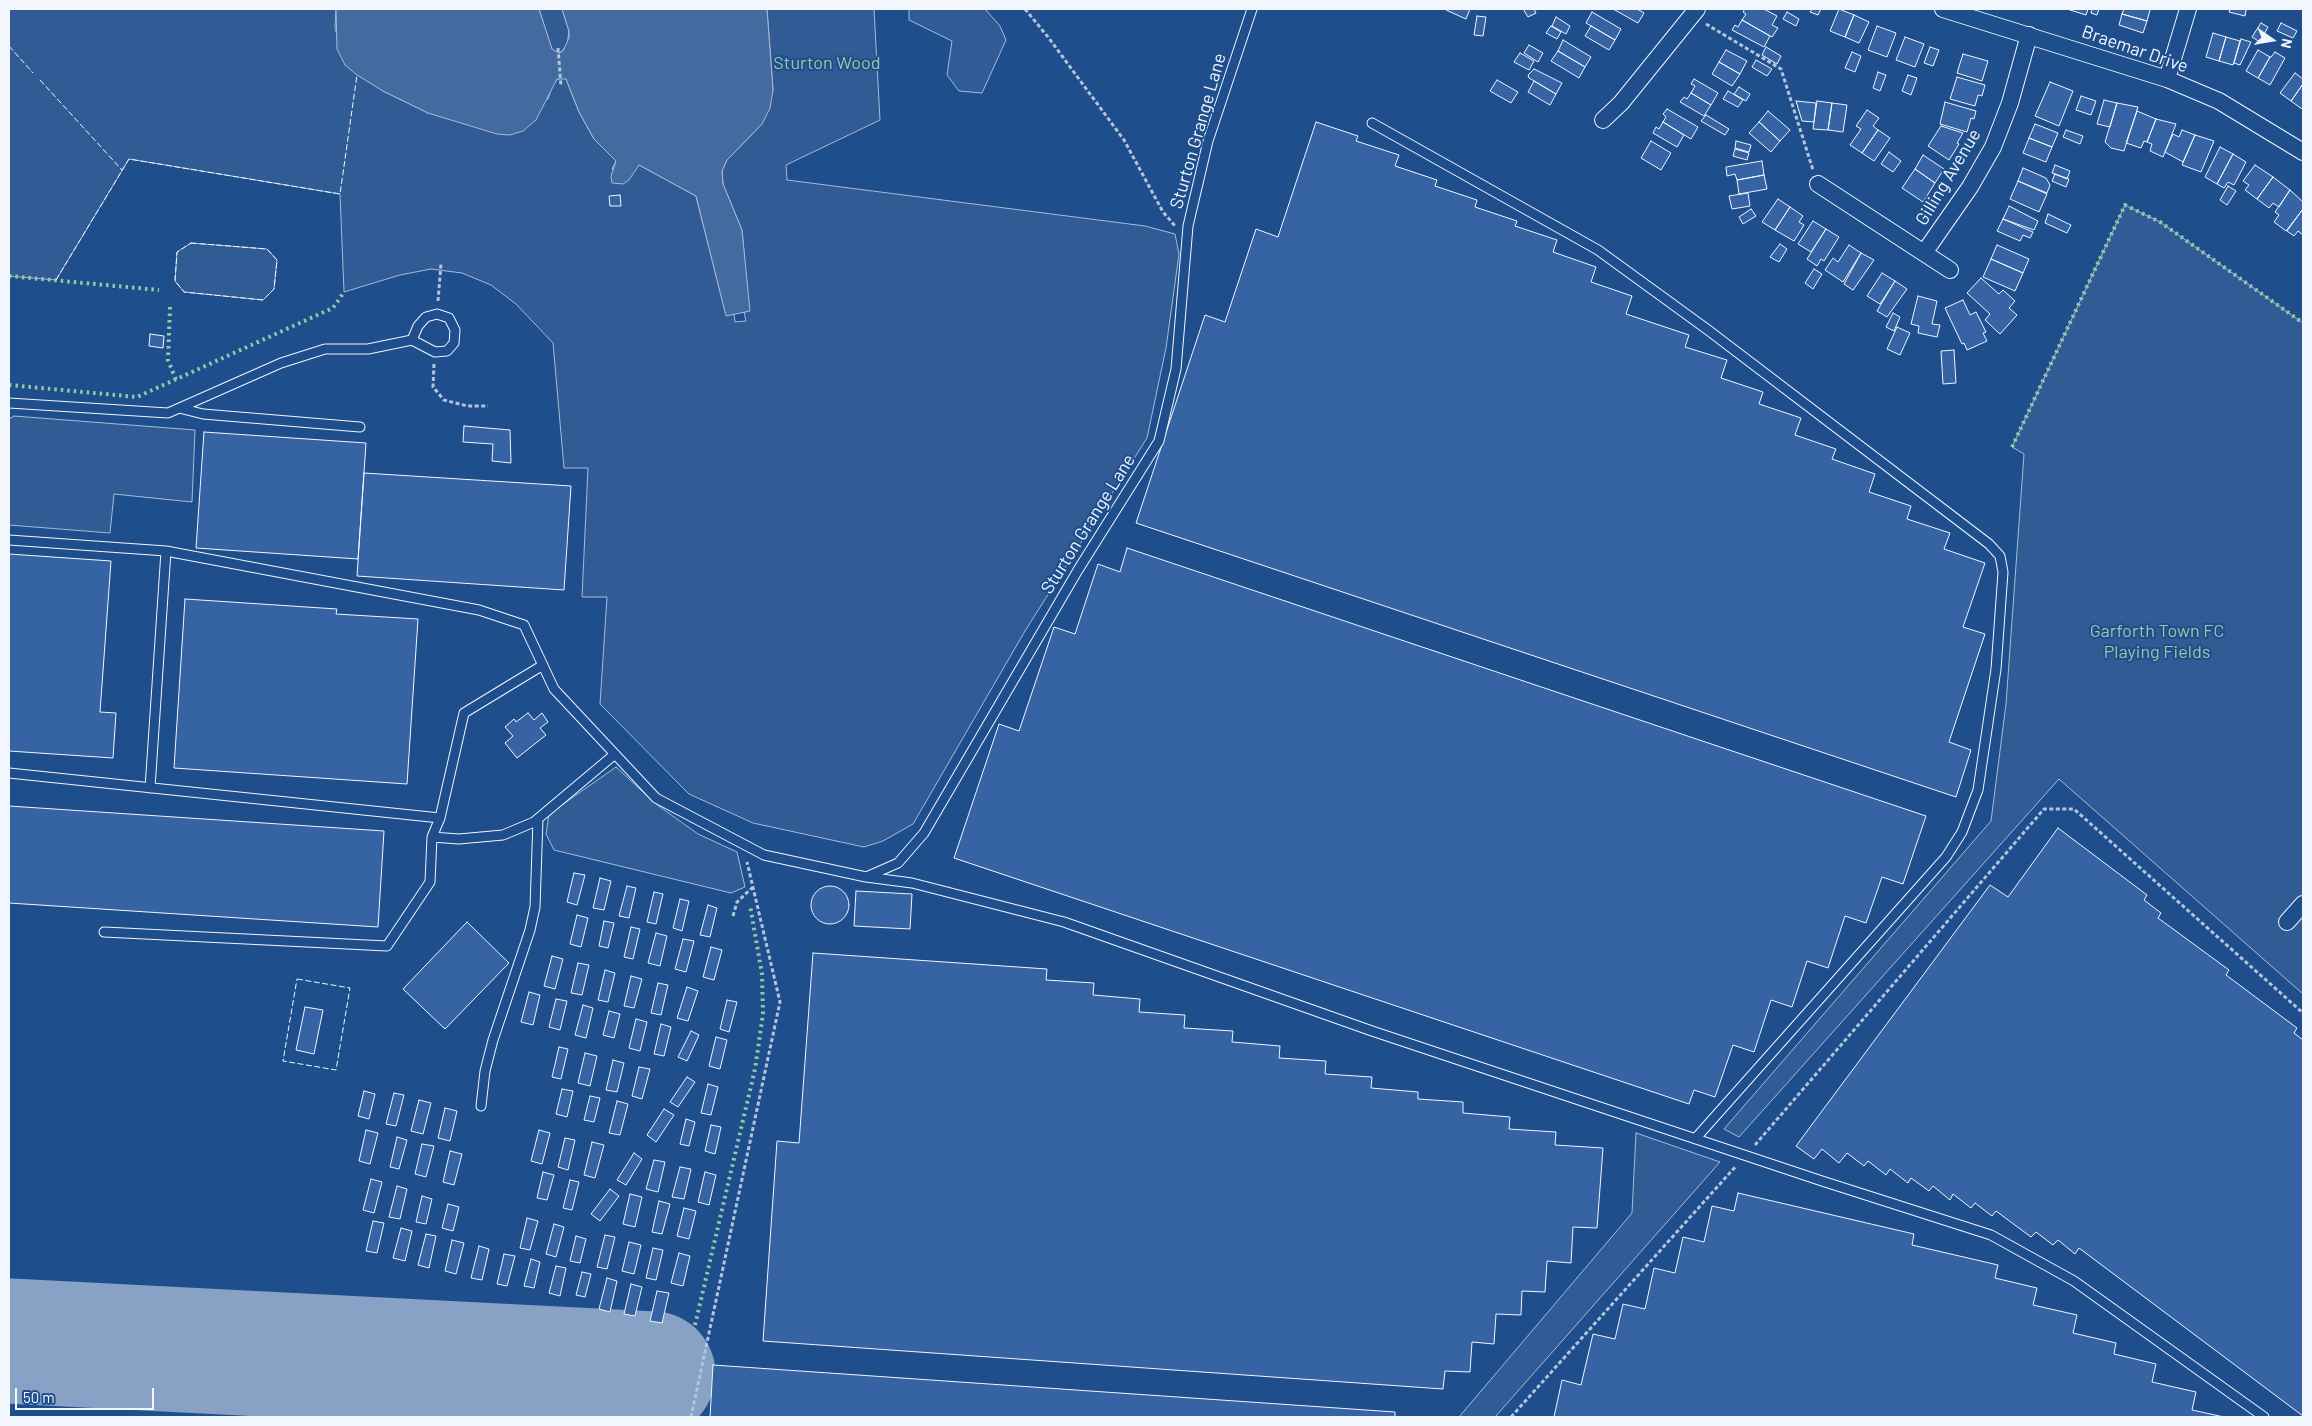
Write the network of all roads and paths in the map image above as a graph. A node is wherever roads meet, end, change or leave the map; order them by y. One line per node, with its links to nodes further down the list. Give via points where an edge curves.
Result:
1 (1025, 9): 14 (path, via 1119,132 1163,212)
2 (1252, 9): 14 (lane, Sturton Grange Lane, via 1208,141)
3 (1943, 9): 6 (street, Braemar Drive)
4 (2188, 9): 8 (street)
5 (1695, 12): 10 (street, via 1622,103); 13 (path, via 1781,69)
6 (2029, 35): 8 (street, Braemar Drive); 15 (street, Gilling Avenue, via 2010,103 1993,147 1970,187)
7 (558, 48): 9 (path)
8 (2166, 79): 12 (street, Braemar Drive, via 2236,110)
9 (562, 86)
10 (1603, 120)
11 (1372, 123): 43 (lane, via 1598,250 1990,544 2000,556 2003,572 1996,669 1981,774 1974,804 1962,832 1946,857)
12 (2303, 152)
13 (1818, 184): 15 (street)
14 (1187, 239): 35 (lane, Sturton Grange Lane, via 1176,369 1159,441 1078,570 924,833 898,863)
15 (1924, 253): 17 (street)
16 (441, 264): 18 (path)
17 (1950, 270)
18 (437, 314): 19 (lane, via 426,317); 20 (lane, via 448,318 455,330 454,343 446,351)
19 (412, 340): 20 (lane); 23 (lane, via 368,350 325,349 281,363)
20 (435, 352): 22 (path, via 433,387 444,400 467,406)
21 (9, 403): 23 (lane, via 168,413)
22 (488, 406)
23 (179, 408): 24 (lane, via 203,414)
24 (360, 427)
25 (9, 540): 26 (lane)
26 (166, 551): 27 (lane, via 479,610 524,625); 30 (lane)
27 (543, 665): 28 (lane, via 554,689); 31 (lane, via 464,713)
28 (615, 754): 32 (lane); 34 (lane, via 656,798)
29 (9, 773): 30 (lane)
30 (150, 788): 31 (lane)
31 (440, 818): 33 (lane)
32 (538, 820): 33 (lane, via 503,835 459,839); 42 (lane, via 535,907 491,1048)
33 (432, 837): 40 (lane, via 430,882 387,946)
34 (743, 844): 35 (lane, via 764,855); 36 (path)
35 (866, 877): 43 (lane, via 912,884 1064,922 1372,1031)
36 (753, 887): 38 (path, via 737,902); 45 (path, via 780,1002)
37 (2303, 904): 39 (street)
38 (733, 916)
39 (2287, 922)
40 (104, 932)
41 (2303, 1012): 44 (path, via 2074,809 2044,809)
42 (481, 1106)
43 (1695, 1139): 44 (lane)
44 (1745, 1156): 46 (path); 47 (lane, via 1991,1235 2074,1281)
45 (691, 1417)
46 (1511, 1417)
47 (2264, 1417)

